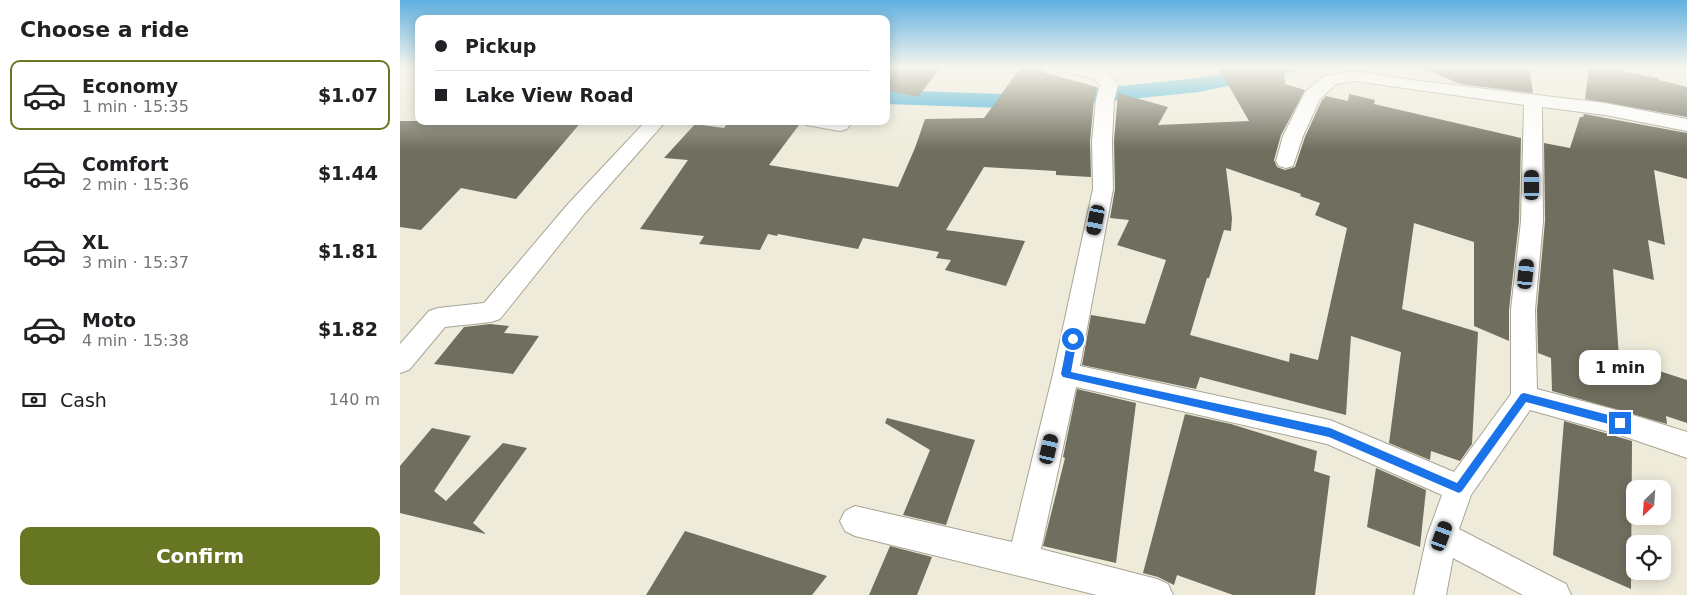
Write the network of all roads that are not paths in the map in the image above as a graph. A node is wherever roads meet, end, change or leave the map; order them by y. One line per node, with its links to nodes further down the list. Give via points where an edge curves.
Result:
1 (1107, 95): 9 (street, via 1103,189)
2 (1313, 95): 7 (street)
3 (1483, 95): 4 (street)
4 (1534, 101): 6 (street, via 1605,109); 10 (street, via 1532,221 1523,310)
5 (653, 125): 8 (street, via 576,209 490,312 438,318)
6 (1687, 125)
7 (1286, 161)
8 (400, 362)
9 (1066, 374): 12 (street, via 1330,432); 15 (street)
10 (1524, 397): 11 (street); 12 (street)
11 (1687, 445)
12 (1459, 488): 14 (street)
13 (855, 521): 15 (street)
14 (1442, 536): 17 (street); 18 (street)
15 (1023, 560): 16 (street)
16 (1157, 595)
17 (1430, 595)
18 (1555, 595)

